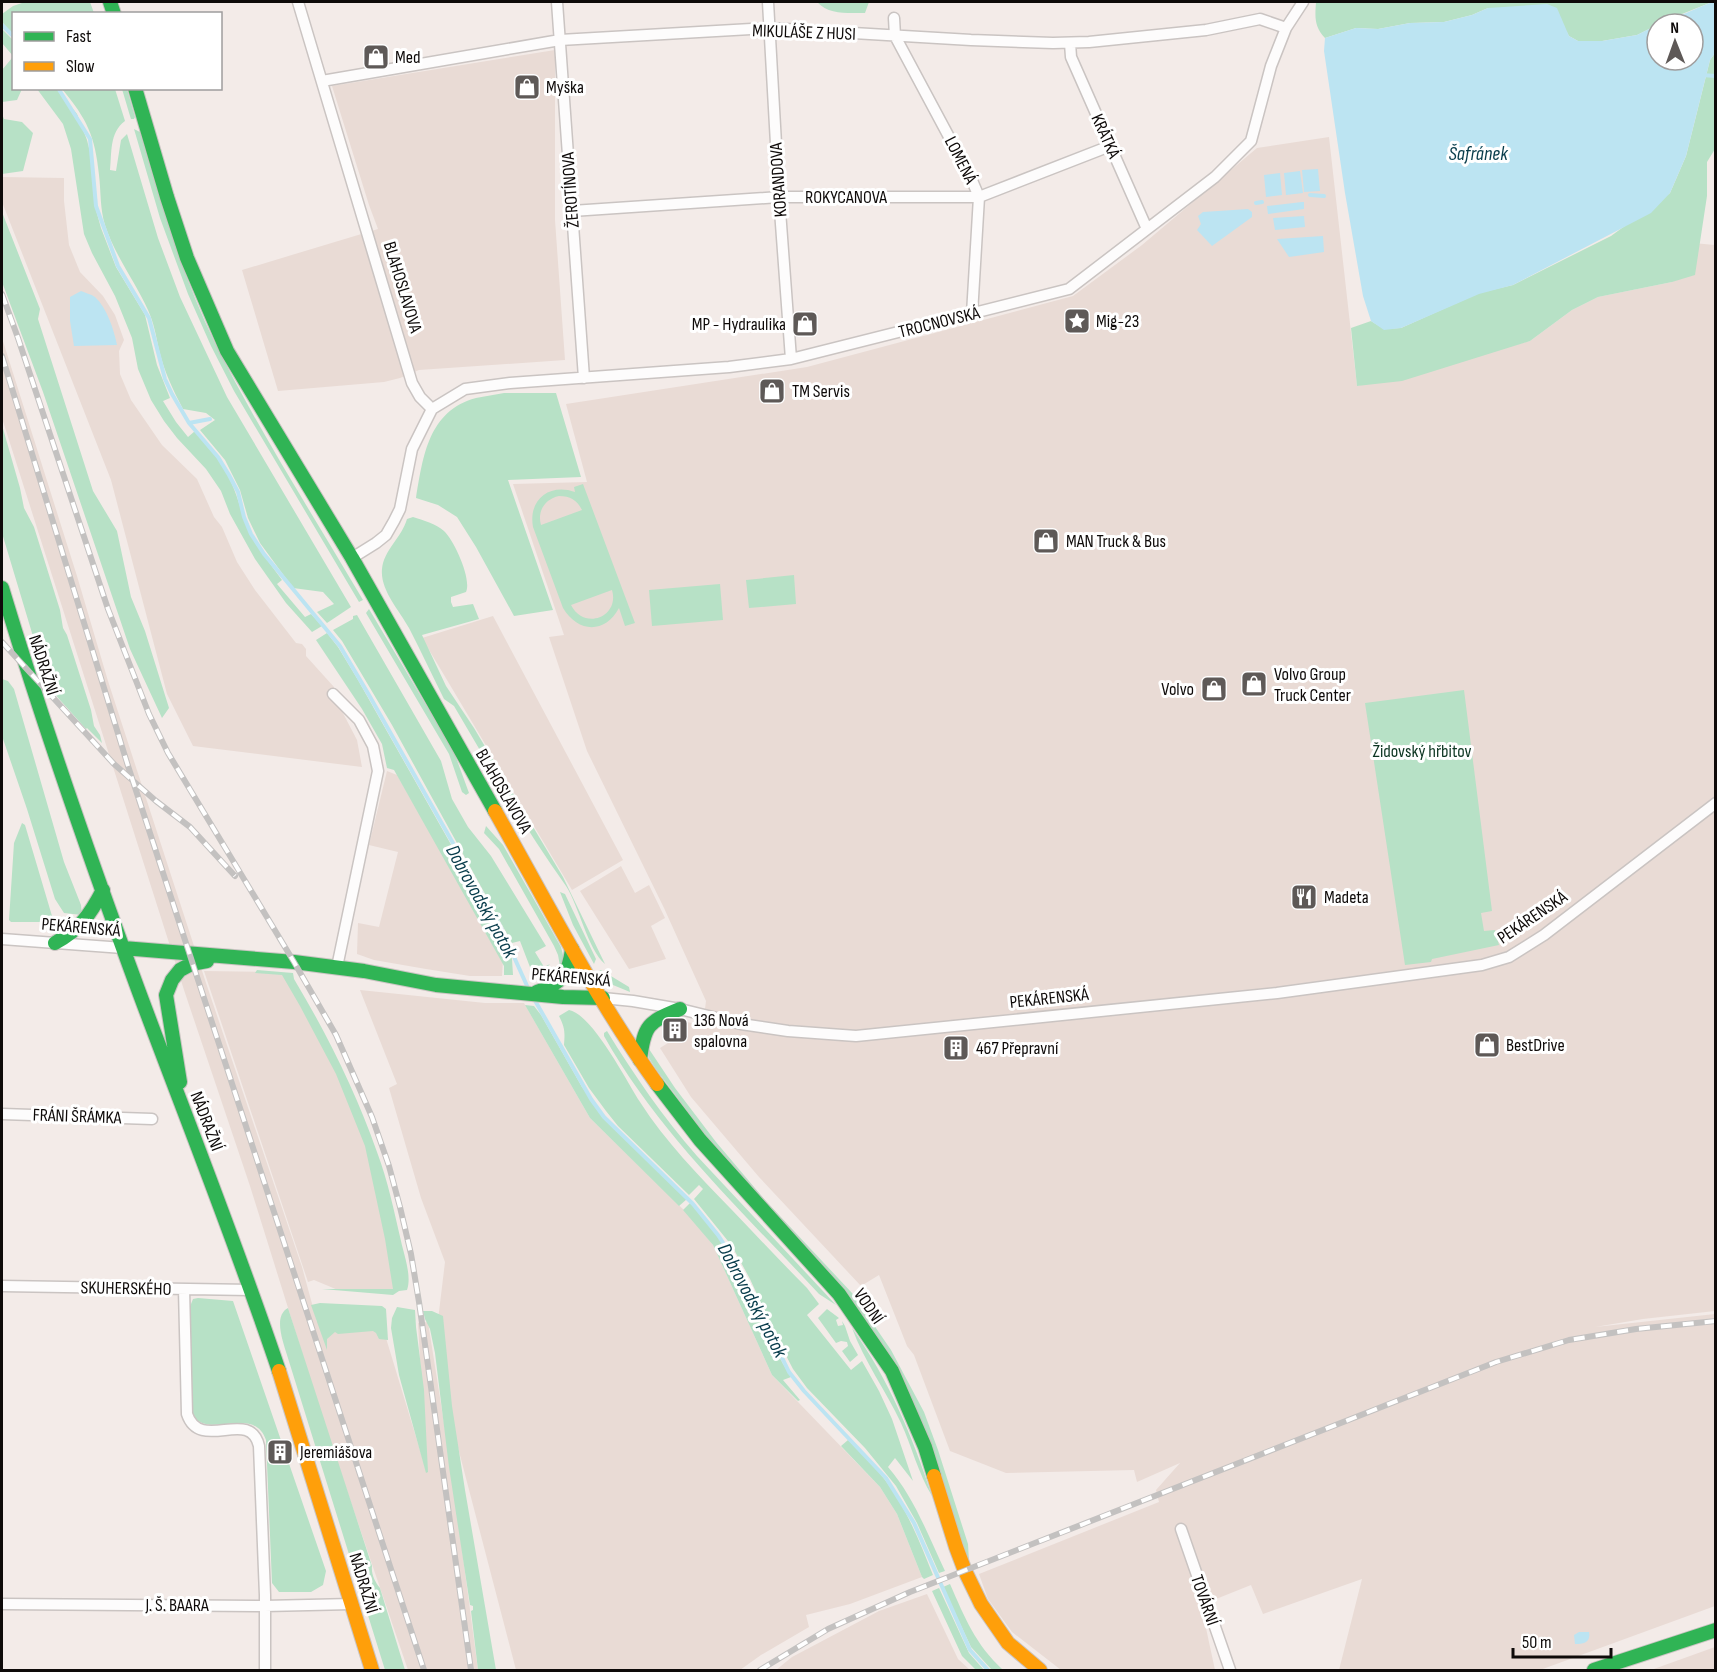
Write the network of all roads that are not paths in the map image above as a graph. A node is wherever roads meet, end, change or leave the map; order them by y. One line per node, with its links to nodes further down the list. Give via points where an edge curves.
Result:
1 (298, 2): 11 (street, BLAHOSLAVOVA)
2 (557, 2): 9 (street, ŽEROTÍNOVA)
3 (768, 2): 6 (street, KORANDOVA)
4 (1303, 2): 7 (street, TROCNOVSKÁ)
5 (894, 18): 8 (street, LOMENÁ)
6 (769, 28): 8 (street, MIKULÁŠE Z HUSI); 9 (street, MIKULÁŠE Z HUSI); 14 (street, KORANDOVA)
7 (1286, 28): 10 (street, MIKULÁŠE Z HUSI, via 1260,19 1206,30); 17 (street, TROCNOVSKÁ, via 1271,66 1251,141 1215,177)
8 (895, 36): 10 (street, MIKULÁŠE Z HUSI); 15 (street, LOMENÁ)
9 (560, 40): 11 (street, MIKULÁŠE Z HUSI); 16 (street, ŽEROTÍNOVA)
10 (1070, 43): 13 (street, KRÁTKÁ, via 1071,57)
11 (322, 81): 21 (street, BLAHOSLAVOVA, via 412,383)
12 (136, 90): 22 (main road, BLAHOSLAVOVA, via 167,198 226,351)
13 (1110, 146): 15 (street, ROKYCANOVA); 17 (street, KRÁTKÁ)
14 (779, 197): 15 (street, ROKYCANOVA); 16 (street, ROKYCANOVA); 19 (street, KORANDOVA)
15 (979, 197): 18 (street, LOMENÁ)
16 (572, 211): 20 (street, ŽEROTÍNOVA)
17 (1147, 229): 18 (street, TROCNOVSKÁ, via 1069,289)
18 (972, 314): 19 (street, TROCNOVSKÁ)
19 (791, 359): 20 (street, TROCNOVSKÁ)
20 (584, 378): 21 (street, TROCNOVSKÁ, via 465,389)
21 (432, 409): 22 (street, via 412,449 394,521 386,535)
22 (352, 558): 30 (main road, BLAHOSLAVOVA)
23 (2, 588): 26 (main road, NÁDRAŽNÍ, via 53,750)
24 (333, 694): 32 (street, via 359,720 373,746 378,771)
25 (1716, 803): 35 (street, PEKÁRENSKÁ, via 1544,935 1509,957 1482,965 1277,993 856,1036 741,1024)
26 (103, 890): 28 (main road, via 85,923); 29 (main road, NÁDRAŽNÍ)
27 (2, 939): 28 (street, PEKÁRENSKÁ)
28 (55, 943): 29 (street, PEKÁRENSKÁ)
29 (123, 948): 31 (main road, PEKÁRENSKÁ); 38 (main road, NÁDRAŽNÍ)
30 (572, 949): 33 (main road, via 569,970); 34 (main road, BLAHOSLAVOVA)
31 (231, 958): 32 (main road, PEKÁRENSKÁ); 38 (main road, via 186,966 169,984 166,995)
32 (337, 967): 33 (main road, PEKÁRENSKÁ, via 436,985)
33 (544, 992): 34 (main road, PEKÁRENSKÁ)
34 (603, 998): 35 (street, PEKÁRENSKÁ); 36 (main road, VODNÍ)
35 (680, 1009): 36 (main road, via 660,1016 645,1030)
36 (640, 1060): 50 (main road, VODNÍ, via 700,1140 840,1294 892,1371 925,1447 956,1546 981,1605 1008,1643)
37 (2, 1114): 39 (street, FRÁNI ŠRÁMKA)
38 (186, 1116): 42 (main road, NÁDRAŽNÍ)
39 (152, 1119)
40 (2, 1286): 41 (street, SKUHERSKÉHO)
41 (184, 1289): 42 (street, SKUHERSKÉHO); 46 (street, via 190,1422 196,1429 244,1429 257,1437)
42 (251, 1290): 45 (main road, NÁDRAŽNÍ)
43 (1180, 1529): 51 (street, TOVÁRNÍ)
44 (2, 1604): 46 (street, J. Š. BAARA)
45 (352, 1604): 46 (street, J. Š. BAARA); 49 (main road, NÁDRAŽNÍ)
46 (265, 1606): 48 (street)
47 (1716, 1630): 52 (main road)
48 (265, 1671)
49 (372, 1671)
50 (1040, 1671)
51 (1230, 1671)
52 (1594, 1671)

